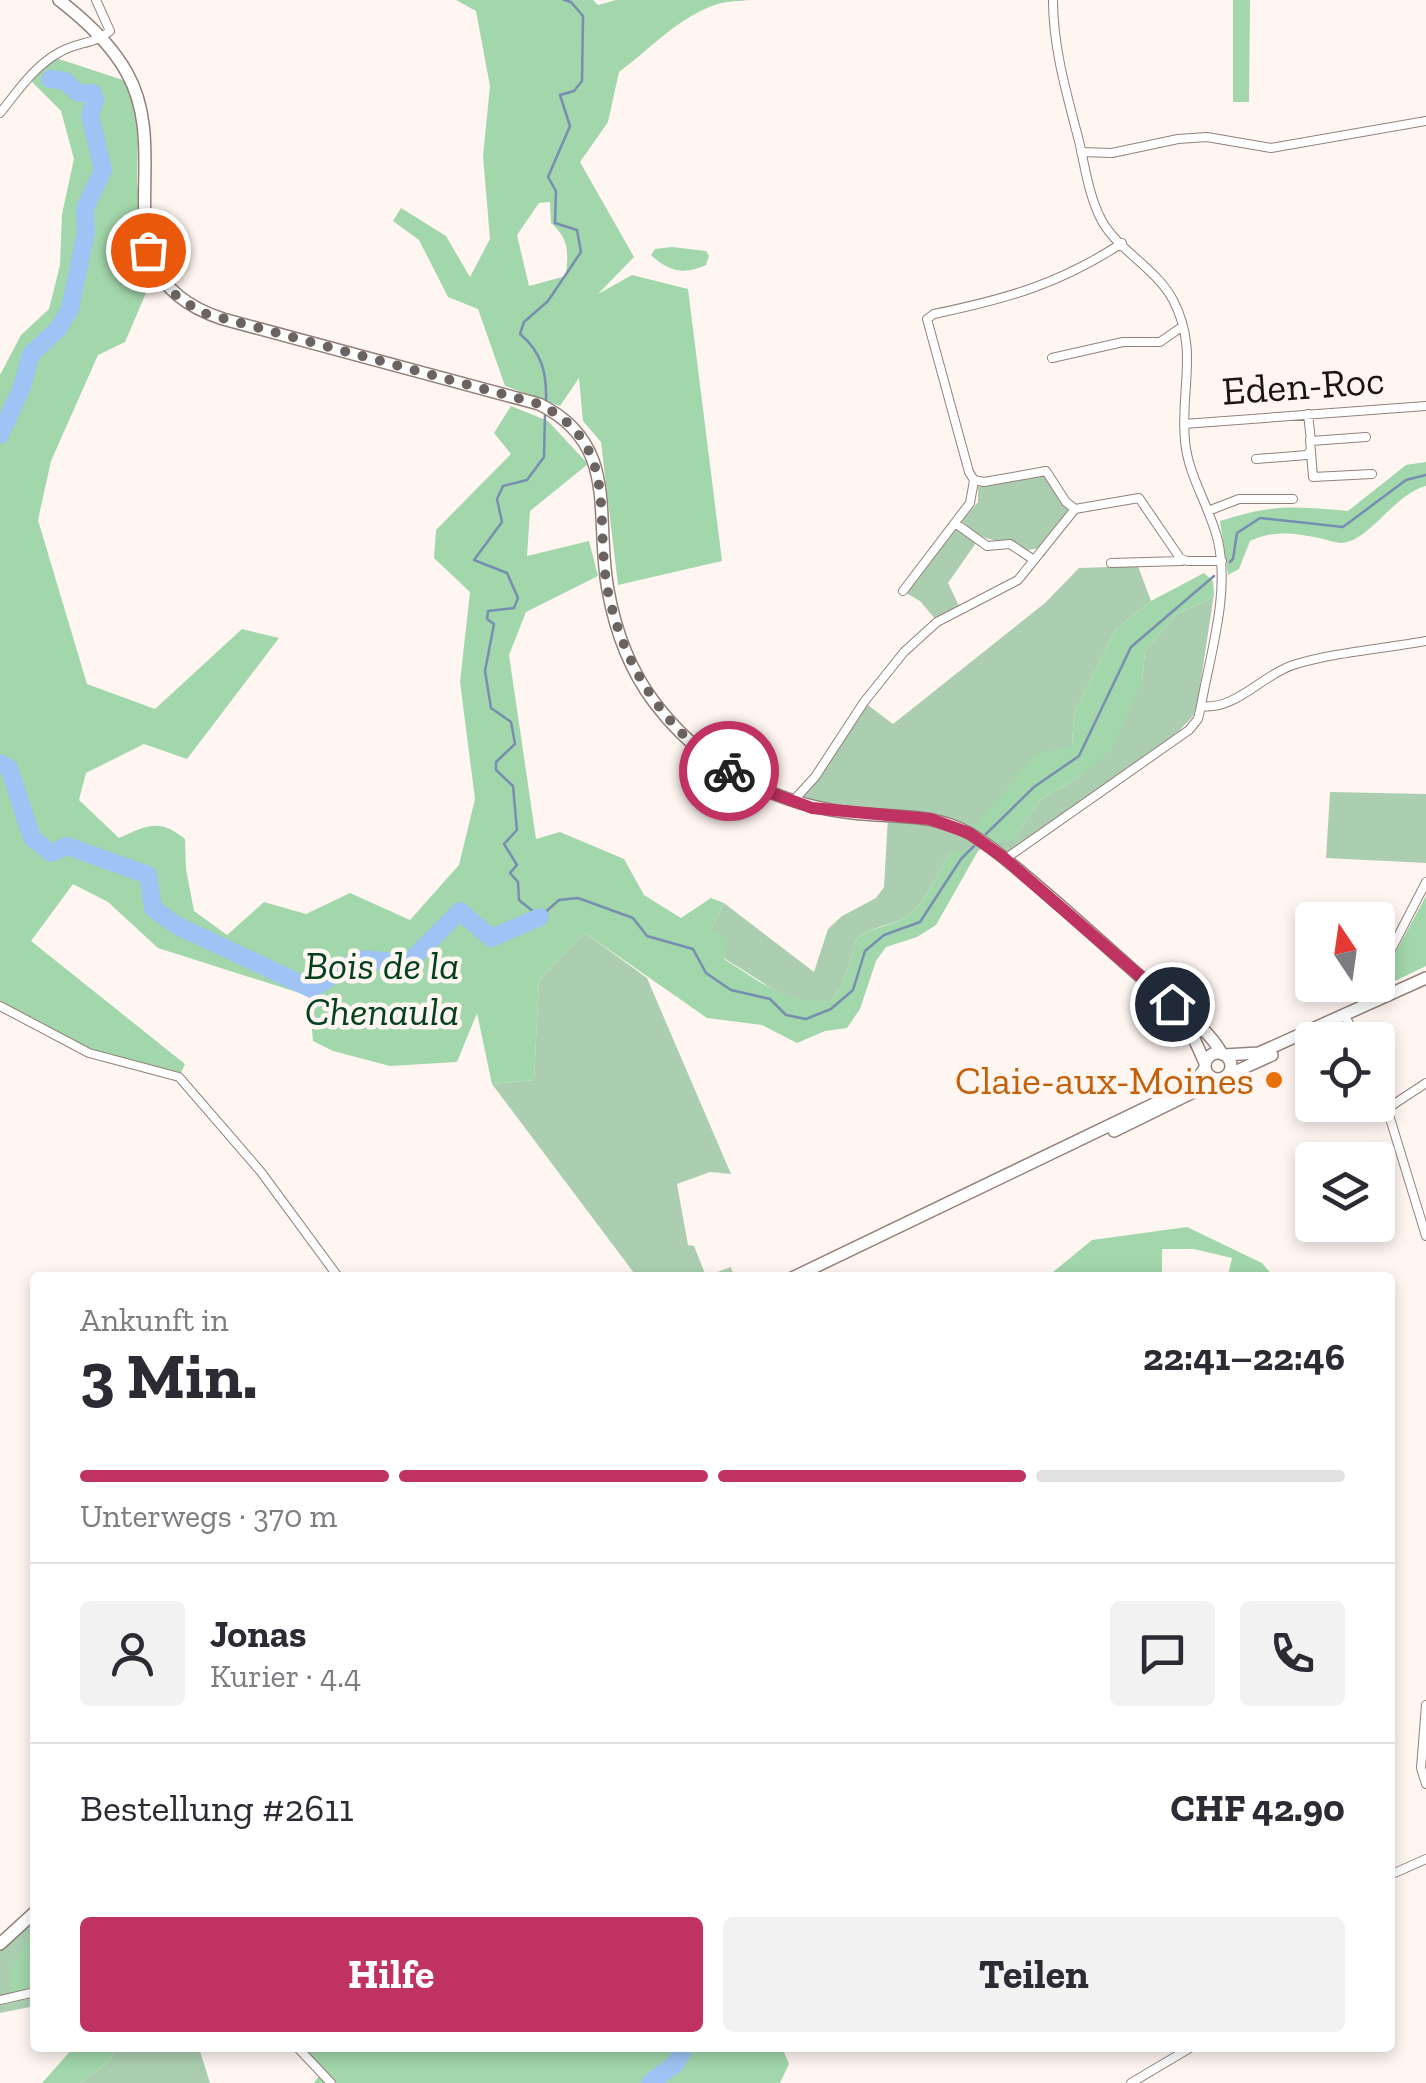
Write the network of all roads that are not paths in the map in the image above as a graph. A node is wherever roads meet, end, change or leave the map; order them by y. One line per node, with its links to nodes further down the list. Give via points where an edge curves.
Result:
1 (59, 0): 4 (main road)
2 (96, 0): 4 (street, via 110,31)
3 (1053, 0): 7 (street, via 1056,46)
4 (102, 38): 5 (street, via 65,48 40,64); 31 (main road, via 137,100 148,250 167,289 222,319 562,415 595,462 607,588 634,668 662,711 710,760)
5 (0, 114)
6 (1426, 120): 7 (street, via 1271,148 1207,137)
7 (1081, 152): 8 (street, via 1093,200)
8 (1122, 242): 9 (street, via 1157,278); 19 (street, via 1066,277 928,318)
9 (1184, 326): 10 (street, via 1160,342 1124,342); 13 (street)
10 (1052, 358)
11 (1426, 406): 12 (street, Eden-Roc)
12 (1308, 414): 13 (street, Eden-Roc); 15 (street)
13 (1184, 424): 22 (street, via 1188,460)
14 (1366, 437): 15 (street)
15 (1310, 440): 16 (street)
16 (1310, 451): 17 (street); 18 (street, via 1313,477)
17 (1256, 458)
18 (1372, 474)
19 (974, 480): 21 (street, via 1046,472); 23 (street, via 970,503)
20 (1292, 499): 22 (street, via 1239,499)
21 (1075, 508): 24 (street); 26 (street, via 1139,498 1175,554)
22 (1208, 511): 25 (street)
23 (956, 523): 24 (street, via 987,546 1010,544); 28 (street)
24 (1034, 560): 31 (street, via 1018,580 937,622 904,652)
25 (1222, 560): 26 (street); 30 (street)
26 (1187, 561): 27 (street)
27 (1112, 563)
28 (903, 591)
29 (1426, 642): 30 (street, via 1294,664 1228,703)
30 (1202, 706): 32 (street, via 1188,730)
31 (793, 801): 32 (main road, via 930,819 969,833)
32 (1004, 858): 36 (main road)
33 (1426, 882): 34 (street)
34 (1395, 941)
35 (1426, 978): 37 (main road)
36 (1172, 1004): 44 (main road); 45 (main road, via 1194,1034)
37 (1367, 1004): 39 (main road)
38 (0, 1006): 52 (street, via 90,1053 179,1077 262,1172)
39 (1344, 1015): 40 (main road); 41 (street)
40 (1330, 1022)
41 (1348, 1022)
42 (1295, 1038): 44 (main road, via 1258,1053)
43 (1295, 1041): 46 (main road)
44 (1223, 1055): 45 (main road, via 1212,1055); 46 (main road, via 1230,1065)
45 (1205, 1065): 46 (main road, via 1212,1077); 50 (main road, via 1183,1090)
46 (1224, 1077): 50 (main road)
47 (1426, 1083): 48 (street)
48 (1395, 1103)
49 (1392, 1122): 51 (street)
50 (1015, 1173): 53 (main road)
51 (1426, 1236)
52 (335, 1272)
53 (804, 1272)
54 (1426, 1705): 55 (street)
55 (1426, 1784)
56 (1426, 1859): 57 (street)
57 (1395, 1872)
58 (30, 1917): 59 (main road)
59 (0, 1944)
60 (30, 1993): 61 (street)
61 (0, 2000)
62 (302, 2052): 65 (street)
63 (1184, 2052): 64 (street)
64 (1144, 2080): 66 (street)
65 (331, 2083)
66 (1131, 2083)

